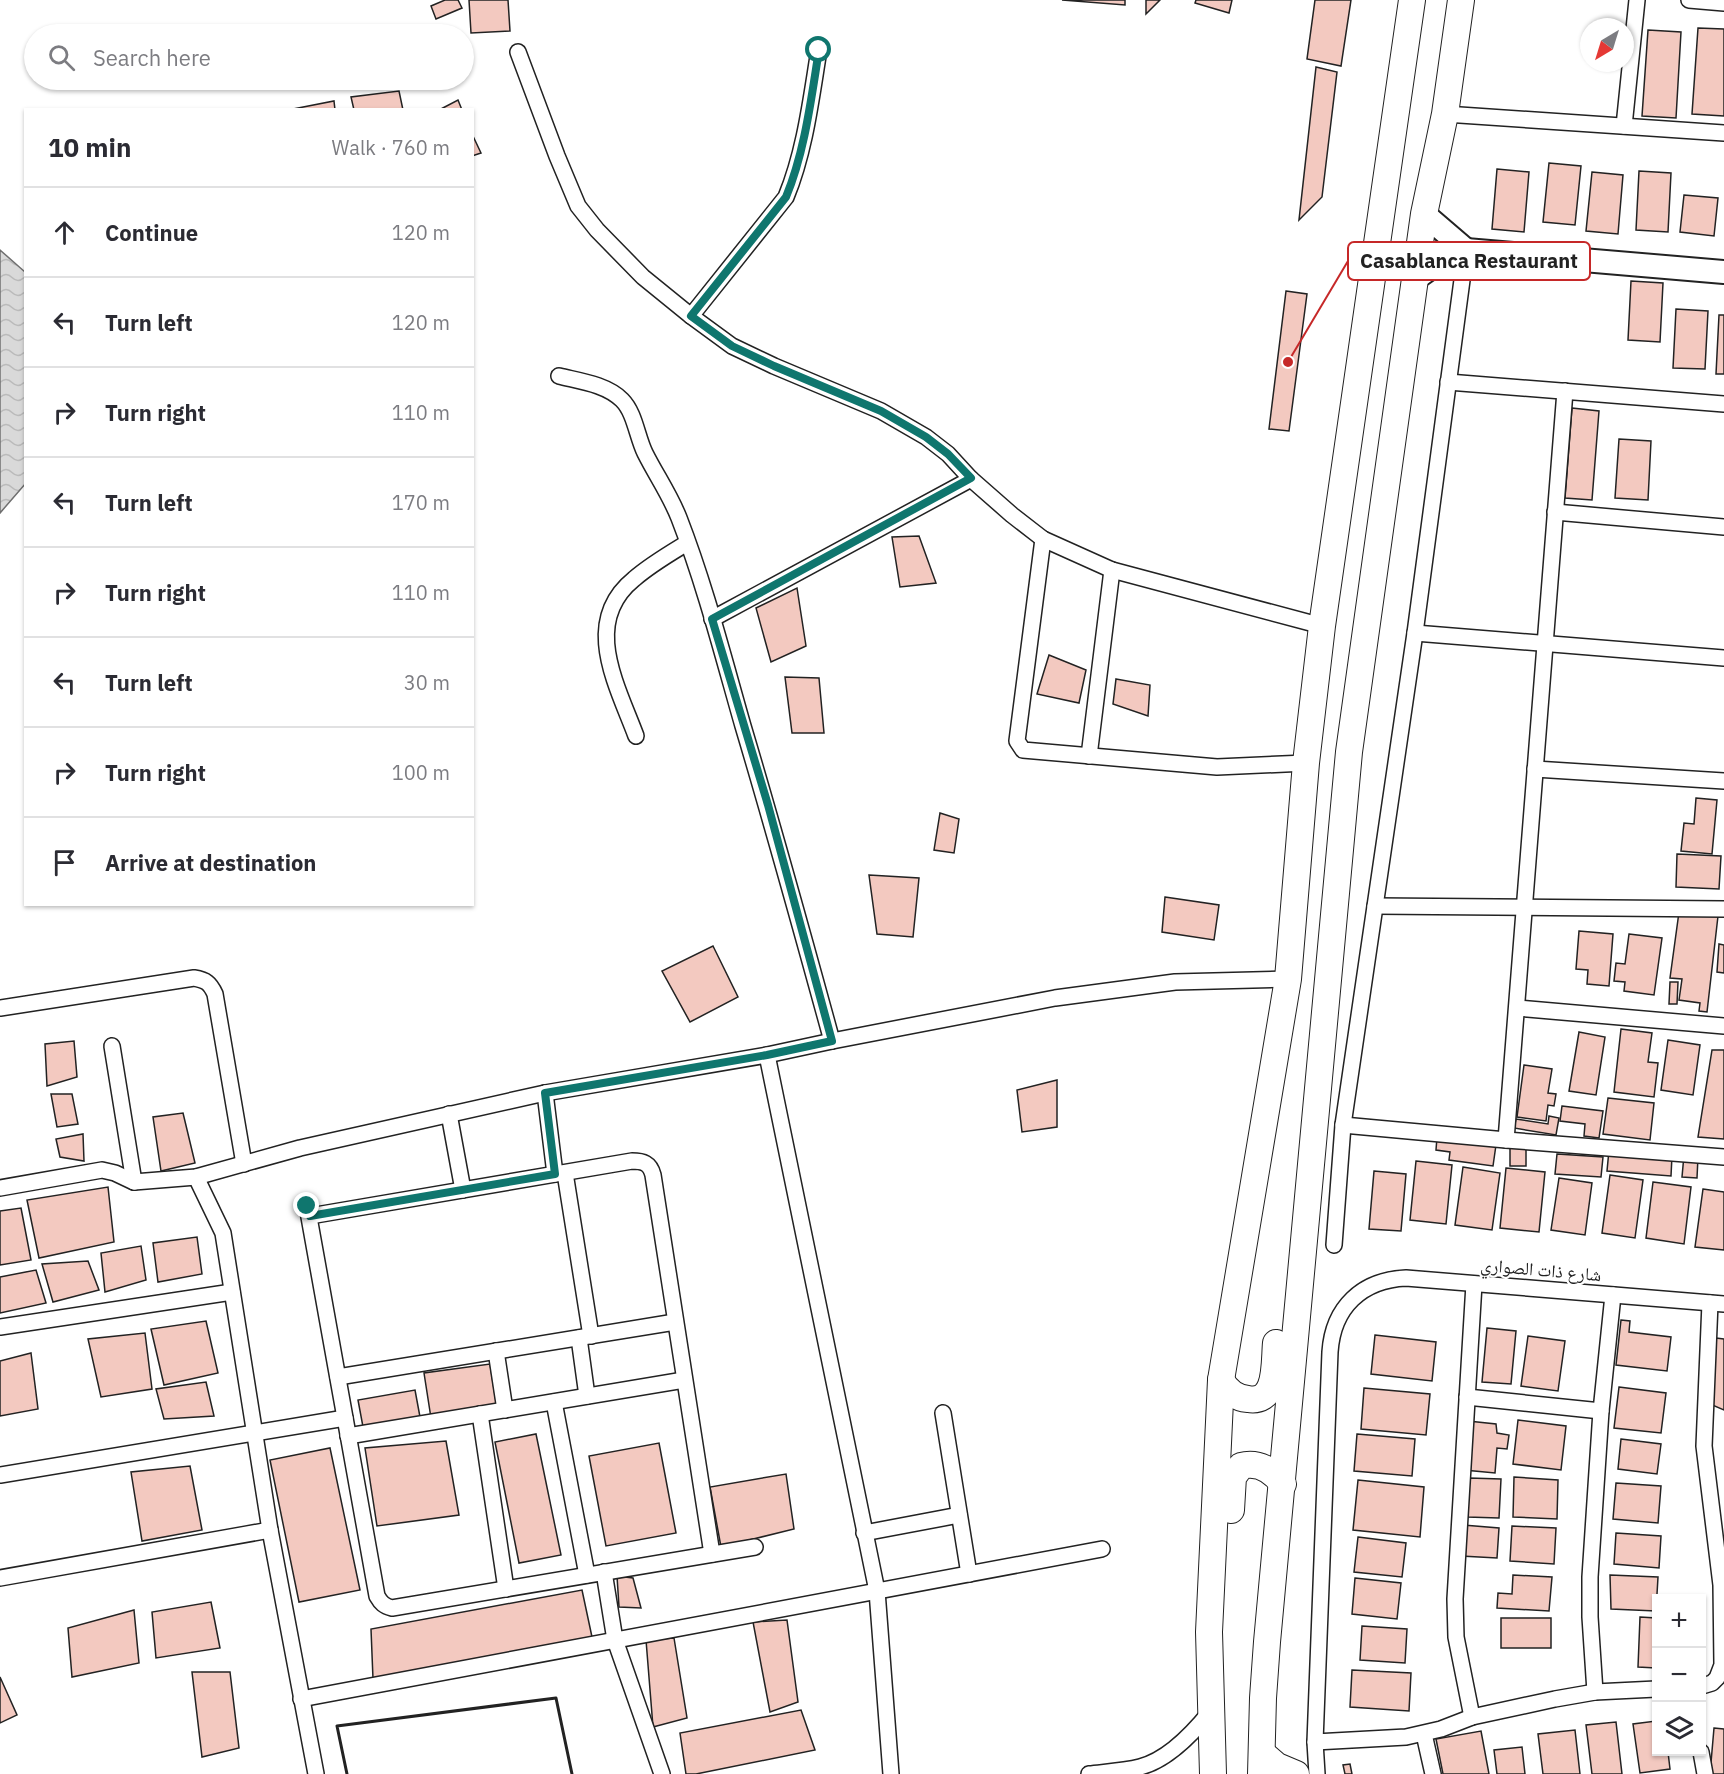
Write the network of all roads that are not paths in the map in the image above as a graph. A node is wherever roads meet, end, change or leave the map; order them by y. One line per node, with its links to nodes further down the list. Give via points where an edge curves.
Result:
1 (1412, 0): 27 (main road)
2 (1461, 0): 8 (main road)
3 (1637, 0): 9 (street)
4 (1689, 0): 5 (street)
5 (1724, 3)
6 (819, 50): 15 (street, via 809,114 786,197)
7 (518, 52): 15 (street, via 578,206 643,277)
8 (1445, 114): 9 (street); 11 (main road)
9 (1624, 126): 10 (street)
10 (1724, 133)
11 (1424, 214): 12 (street); 14 (main road)
12 (1466, 250): 13 (street); 14 (street); 17 (street)
13 (1724, 272)
14 (1415, 279): 57 (main road, via 1349,752)
15 (691, 316): 20 (street, via 732,346 890,416 926,437)
16 (559, 376): 24 (street, via 614,393 623,401 638,439 670,497)
17 (1449, 382): 18 (street); 28 (street)
18 (1565, 391): 19 (street); 21 (street)
19 (1724, 404)
20 (971, 478): 23 (street); 26 (street)
21 (1555, 512): 22 (street); 29 (street)
22 (1724, 527)
23 (1043, 539): 25 (street); 32 (street, via 1017,741 1029,752)
24 (687, 543): 26 (street); 31 (street, via 632,580 616,597 605,633 607,657)
25 (1112, 570): 27 (street); 32 (street)
26 (712, 619): 43 (street)
27 (1322, 626): 33 (main road)
28 (1415, 633): 29 (street); 36 (street)
29 (1545, 644): 30 (street); 34 (street)
30 (1724, 658)
31 (636, 736)
32 (1089, 756): 33 (street, via 1217,767)
33 (1306, 763): 39 (main road)
34 (1535, 768): 35 (street); 37 (street)
35 (1724, 781)
36 (1375, 906): 37 (street); 48 (street)
37 (1524, 907): 38 (street); 41 (street)
38 (1724, 909)
39 (1288, 979): 43 (street, via 1175,982 1106,991); 69 (main road)
40 (0, 1008): 51 (street, via 194,978 206,980 215,994)
41 (1516, 1008): 42 (street); 49 (street)
42 (1724, 1026)
43 (832, 1041): 45 (street)
44 (112, 1046): 54 (street)
45 (767, 1055): 46 (street); 84 (street)
46 (545, 1093): 47 (street); 52 (street)
47 (449, 1114): 51 (street); 56 (street)
48 (1343, 1125): 49 (street); 58 (street)
49 (1506, 1140): 50 (street)
50 (1724, 1157)
51 (244, 1164): 53 (street)
52 (560, 1173): 56 (street); 63 (street, via 632,1161 650,1166); 65 (street)
53 (196, 1177): 54 (street); 60 (street, via 223,1233)
54 (134, 1182): 55 (street, via 102,1170)
55 (0, 1188)
56 (463, 1190): 67 (street, via 308,1211)
57 (1303, 1238): 69 (main road, via 1284,1268 1269,1392 1259,1399 1245,1399 1231,1393); 81 (main road)
58 (1334, 1245)
59 (1474, 1284): 61 (street, شارع ذات الصواري); 71 (street); 103 (street, شارع ذات الصواري, via 1393,1279 1380,1282 1358,1294 1340,1314 1331,1338)
60 (232, 1292): 64 (street); 78 (street)
61 (1613, 1295): 62 (street, شارع ذات الصواري); 74 (street)
62 (1717, 1304): 96 (street, via 1704,1446 1721,1585 1722,1665 1717,1678)
63 (675, 1322): 65 (street); 68 (street)
64 (0, 1327)
65 (585, 1337): 66 (street); 70 (street)
66 (496, 1351): 67 (street); 73 (street)
67 (338, 1377): 77 (street)
68 (684, 1380): 70 (street); 87 (street)
69 (1221, 1380): 92 (main road)
70 (587, 1396): 72 (street)
71 (1467, 1397): 74 (street); 101 (street, via 1455,1621)
72 (554, 1402): 73 (street); 90 (street)
73 (505, 1410): 76 (street)
74 (1601, 1411): 98 (street, via 1590,1577)
75 (943, 1413): 82 (street)
76 (480, 1414): 79 (street); 93 (street)
77 (345, 1418): 78 (street); 79 (street)
78 (254, 1433): 80 (street); 83 (street)
79 (348, 1436): 93 (street, via 380,1602 392,1608)
80 (0, 1475)
81 (1283, 1484): 92 (main road, via 1260,1466 1238,1469 1233,1478 1228,1548); 105 (main road, via 1267,1642)
82 (959, 1515): 84 (street); 89 (street)
83 (270, 1530): 91 (street); 99 (street)
84 (864, 1533): 94 (street)
85 (755, 1547): 87 (street)
86 (1102, 1549): 89 (street)
87 (712, 1554): 88 (street)
88 (604, 1572): 90 (street); 95 (street)
89 (969, 1574): 94 (street)
90 (587, 1575): 93 (street)
91 (0, 1578)
92 (1210, 1583): 100 (main road)
93 (506, 1589)
94 (877, 1591): 95 (street); 110 (street)
95 (615, 1640): 99 (street); 109 (street)
96 (1706, 1685)
97 (1652, 1689): 98 (street)
98 (1595, 1692): 101 (street)
99 (301, 1699): 108 (street)
100 (1210, 1712): 106 (street, via 1173,1749); 113 (main road)
101 (1472, 1717): 102 (street)
102 (1424, 1734): 103 (street); 116 (street)
103 (1315, 1742): 115 (street)
104 (1702, 1756): 117 (street)
105 (1262, 1763): 114 (main road)
106 (1143, 1766): 107 (street); 112 (street)
107 (1122, 1772): 111 (street)
108 (316, 1774)
109 (662, 1774)
110 (891, 1774)
111 (1089, 1774)
112 (1159, 1774)
113 (1213, 1774)
114 (1296, 1774)
115 (1317, 1774)
116 (1433, 1774)
117 (1705, 1774)

